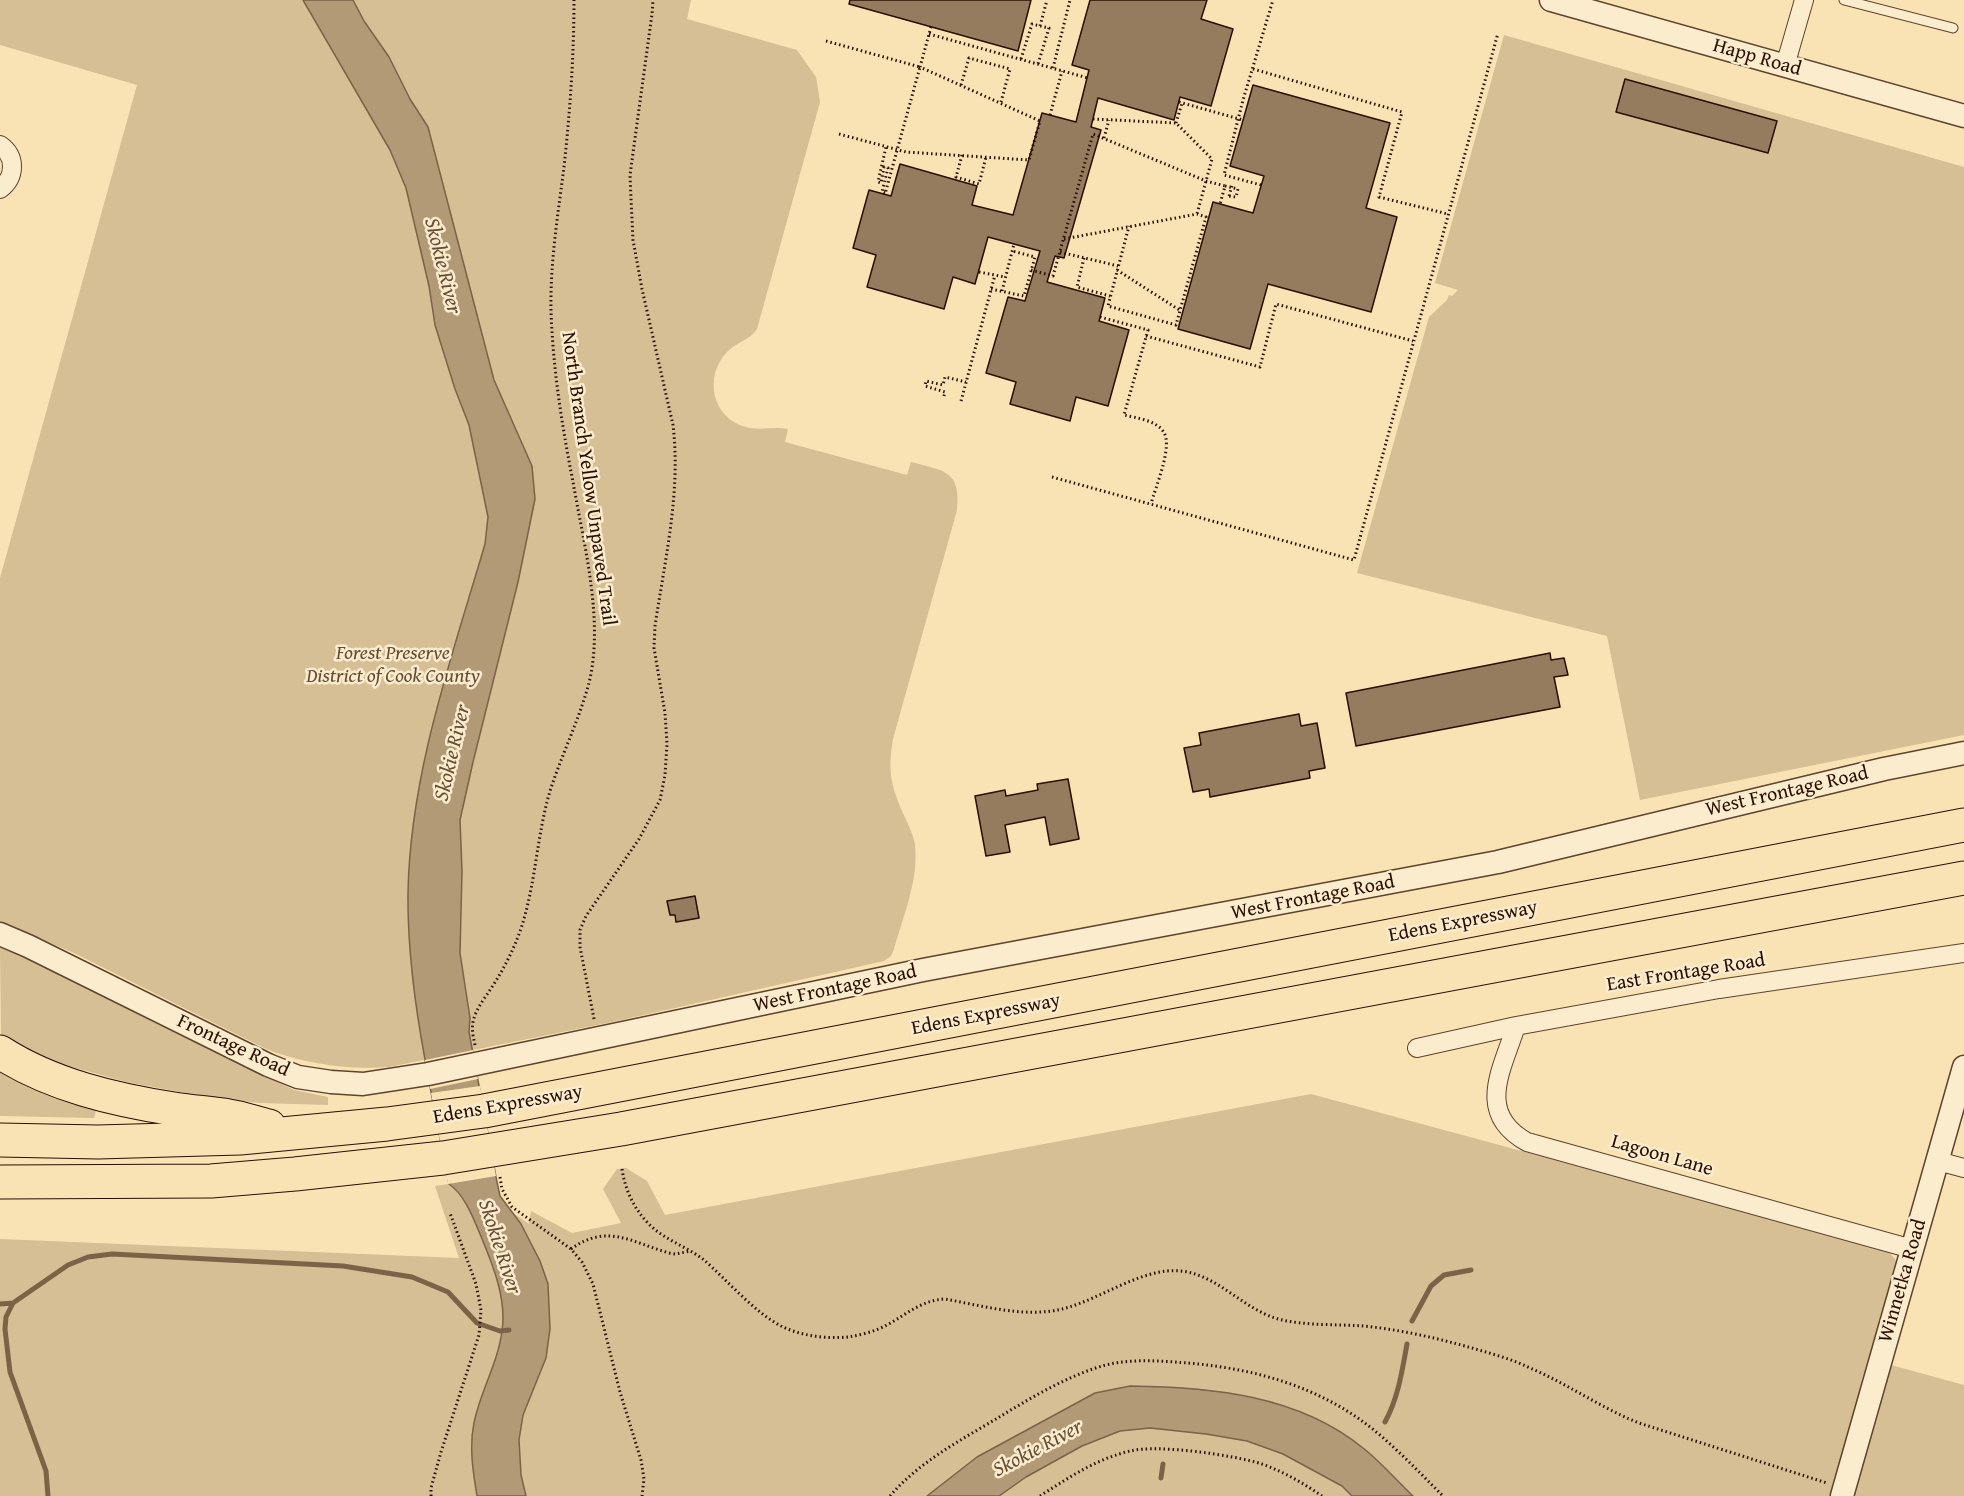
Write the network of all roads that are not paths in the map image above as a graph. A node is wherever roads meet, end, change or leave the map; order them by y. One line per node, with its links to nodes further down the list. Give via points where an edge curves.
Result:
1 (1551, 0): 5 (street, Happ Road)
2 (1804, 0): 5 (street)
3 (1844, 0): 4 (lane)
4 (1953, 28)
5 (1785, 66): 6 (street, Happ Road)
6 (1964, 116)
7 (0, 145): 8 (street, via 10,153 13,164 11,176)
8 (0, 189)
9 (1964, 753): 15 (street, West Frontage Road, via 1498,862 923,970)
10 (1964, 825): 19 (highway, Edens Expressway, via 484,1111)
11 (1964, 878): 23 (highway, Edens Expressway, via 633,1126 496,1164 443,1158)
12 (0, 934): 15 (street, Frontage Road, via 268,1065 298,1077 331,1082 363,1084 428,1074 476,1057)
13 (1964, 953): 14 (street, East Frontage Road, via 1719,989)
14 (1516, 1026): 16 (street, East Frontage Road); 26 (street, Lagoon Lane, via 1495,1100 1505,1126 1515,1136)
15 (658, 1027)
16 (1417, 1048)
17 (0, 1052): 19 (highway, via 59,1081 102,1094 172,1109 231,1116)
18 (1964, 1067): 21 (street, Winnetka Road)
19 (294, 1133): 20 (highway, Edens Expressway, via 98,1142)
20 (0, 1140)
21 (1938, 1161): 22 (street); 26 (street, Winnetka Road)
22 (1964, 1168)
23 (211, 1181): 24 (highway, Edens Expressway); 25 (highway, via 169,1201)
24 (0, 1182)
25 (0, 1205)
26 (1912, 1249): 27 (street, Winnetka Road)
27 (1839, 1491)

